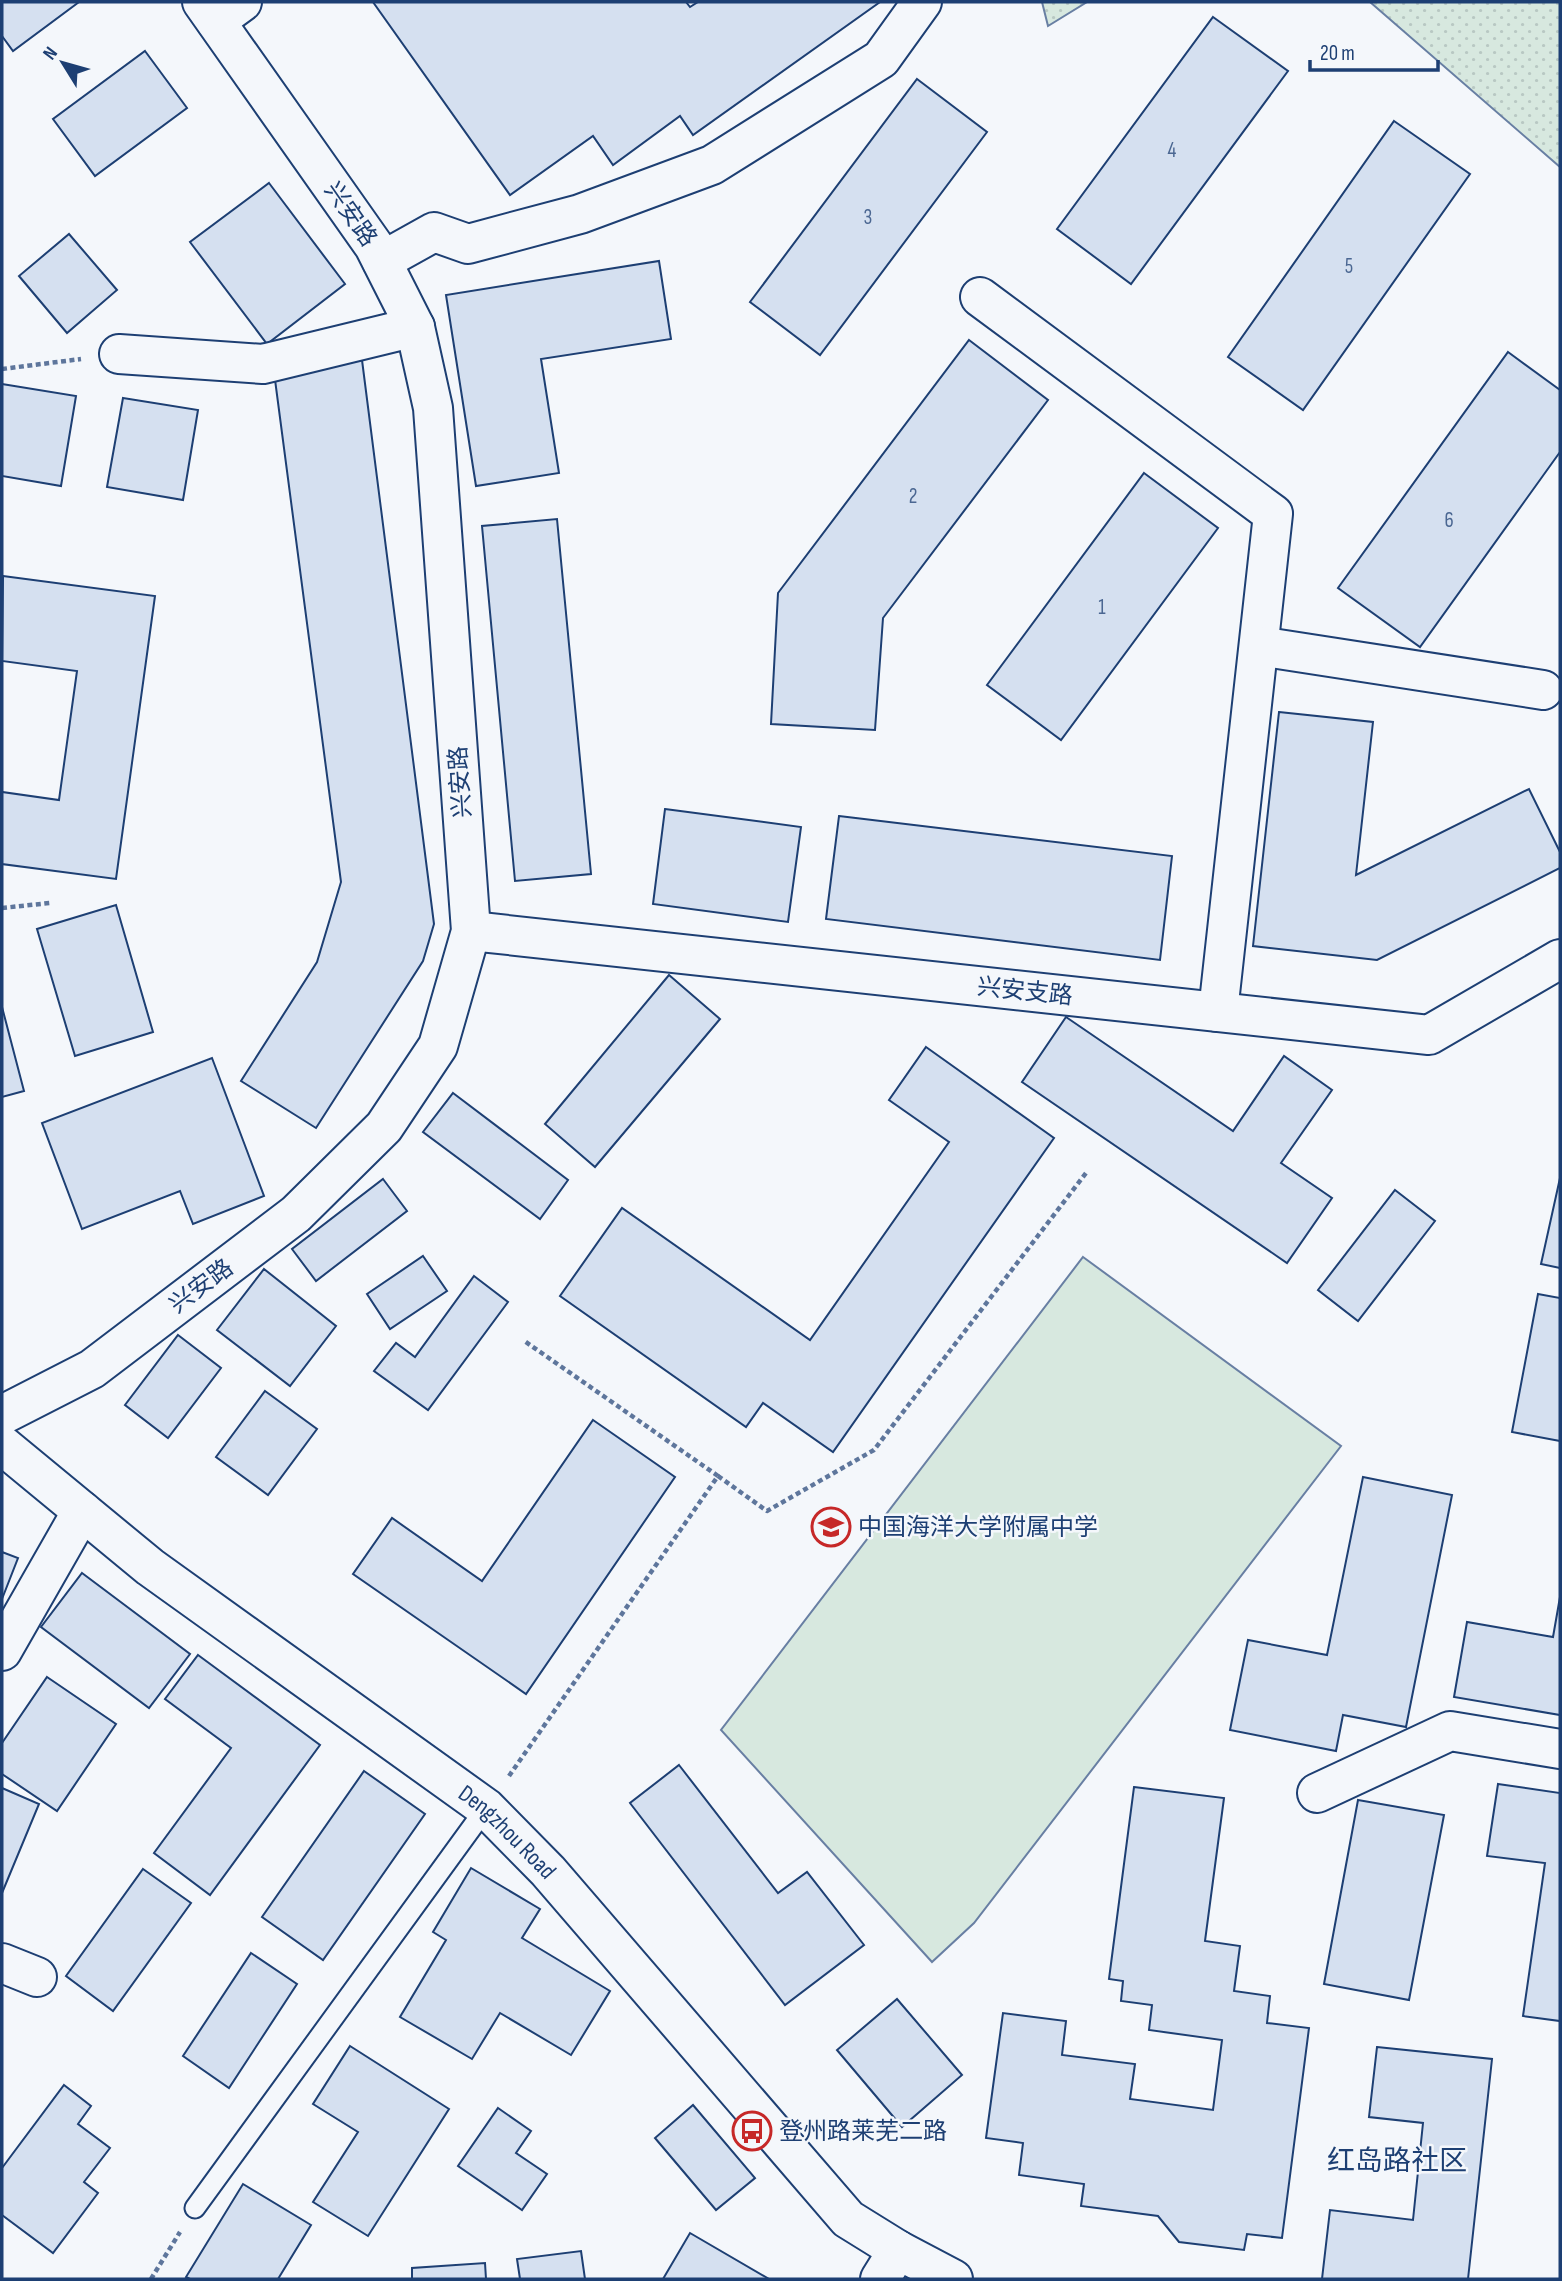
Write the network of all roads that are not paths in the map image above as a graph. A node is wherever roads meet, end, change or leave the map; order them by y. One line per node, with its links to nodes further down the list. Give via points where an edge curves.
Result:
1 (922, 2): 3 (street, via 881,59 712,164 580,214 468,244 434,232)
2 (220, 8): 3 (street, 兴安路)
3 (382, 261): 5 (street, 兴安路)
4 (980, 297): 7 (street, via 1273,514)
5 (415, 327): 6 (street, via 263,364); 9 (street, 兴安路, via 433,408)
6 (119, 354)
7 (1259, 646): 8 (street); 11 (street)
8 (1543, 690)
9 (471, 931): 11 (street, 兴安支路); 12 (street, 兴安路, via 439,1046 384,1127 296,1214 92,1369)
10 (1560, 959): 11 (street, 兴安支路, via 1429,1035)
11 (1217, 1012)
12 (2, 1415)
13 (2, 1445): 14 (street, Dengzhou Road)
14 (82, 1511): 15 (street); 18 (street, Dengzhou Road, via 150,1567)
15 (2, 1651)
16 (1560, 1749): 17 (street, via 1450,1731)
17 (1317, 1793)
18 (486, 1808): 21 (lane); 22 (street, Dengzhou Road, via 548,1871)
19 (2, 1964): 20 (street)
20 (37, 1977)
21 (195, 2208)
22 (889, 2264): 23 (street, Dengzhou Road)
23 (953, 2279)

